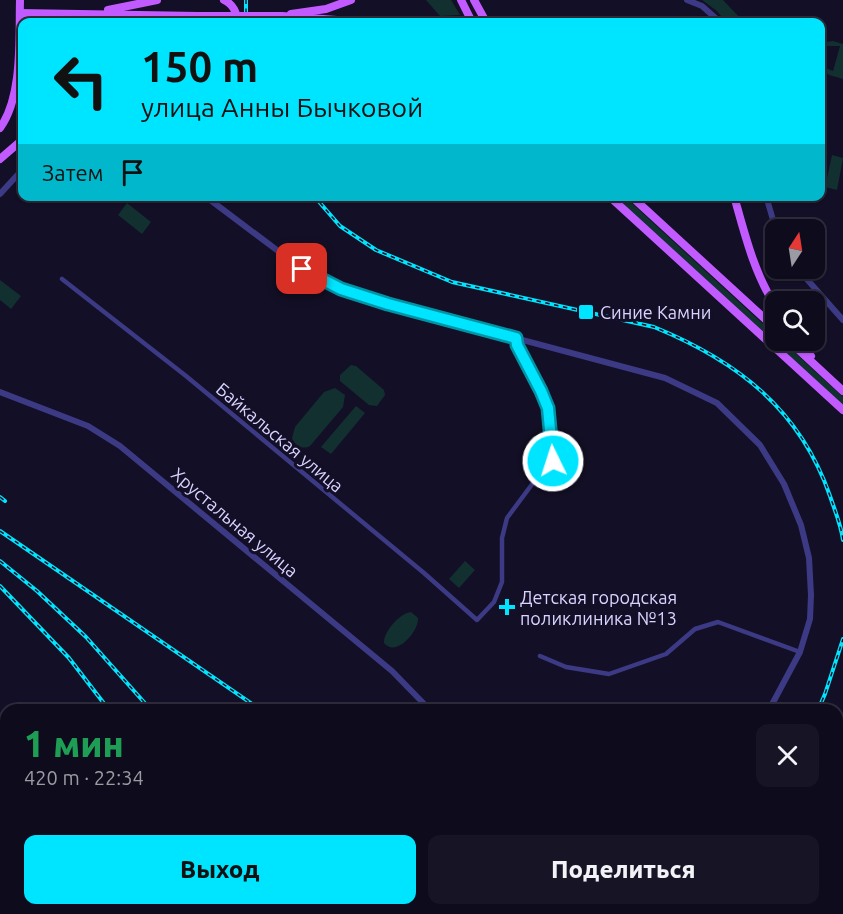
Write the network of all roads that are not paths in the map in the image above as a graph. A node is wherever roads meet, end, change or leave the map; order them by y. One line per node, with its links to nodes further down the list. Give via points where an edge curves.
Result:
1 (20, 0): 8 (main road)
2 (157, 0): 9 (main road)
3 (224, 0): 12 (main road, via 231,4)
4 (351, 0): 10 (main road, via 326,9)
5 (461, 0): 14 (main road)
6 (474, 0): 15 (main road)
7 (687, 0): 16 (street)
8 (20, 12): 9 (main road); 11 (main road)
9 (100, 12): 10 (main road, bridge)
10 (282, 16): 13 (main road)
11 (20, 18)
12 (237, 18)
13 (309, 18)
14 (470, 18)
15 (484, 18)
16 (716, 18)
17 (18, 48): 18 (main road)
18 (9, 112): 19 (main road); 20 (main road)
19 (0, 122)
20 (0, 128)
21 (18, 143): 22 (main road)
22 (0, 159)
23 (18, 174): 24 (street)
24 (0, 194)
25 (212, 201): 38 (street, via 292,262 331,285)
26 (610, 201): 31 (main road)
27 (614, 201): 31 (main road)
28 (636, 201): 36 (main road)
29 (735, 201): 35 (main road)
30 (767, 201): 32 (street)
31 (632, 218): 43 (main road)
32 (773, 219)
33 (62, 279): 38 (street, Байкальская улица, via 186,376 477,620 494,602 502,582 502,537 507,518 553,461 548,408)
34 (807, 279): 37 (street)
35 (767, 291)
36 (765, 319)
37 (843, 320)
38 (516, 338): 44 (street, via 665,378 717,403 760,445 784,484 801,525 808,558 810,619)
39 (800, 351): 41 (main road)
40 (808, 351): 41 (main road)
41 (842, 389)
42 (0, 392): 46 (street, Хрустальная улица, via 88,426 120,446 392,671)
43 (843, 410)
44 (800, 652): 45 (street, via 718,622 695,629 666,654 609,674 566,667); 47 (street)
45 (540, 656)
46 (424, 704)
47 (772, 704)

